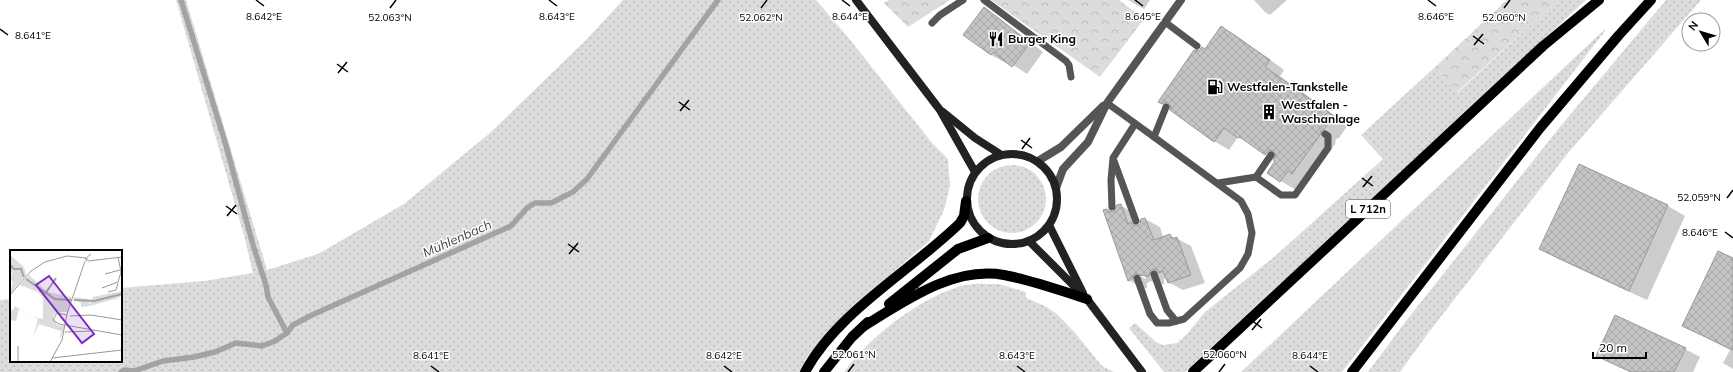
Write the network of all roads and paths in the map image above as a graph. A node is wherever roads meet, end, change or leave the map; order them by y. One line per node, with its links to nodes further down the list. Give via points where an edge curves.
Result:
1 (856, 0): 13 (main road)
2 (963, 0): 8 (lane)
3 (984, 0): 10 (lane, via 1066,61)
4 (1181, 0): 7 (street)
5 (1599, 0): 40 (main road, L 712n, via 1543,46)
6 (1651, 0): 36 (main road, via 1540,128)
7 (1164, 22): 9 (lane); 11 (street)
8 (932, 23)
9 (1197, 46)
10 (1071, 77)
11 (1107, 103): 14 (lane); 20 (street, via 1061,147); 24 (street, via 1088,142 1063,169)
12 (1166, 107): 16 (lane)
13 (940, 110): 17 (main road); 21 (main road)
14 (1135, 124): 16 (lane); 19 (lane)
15 (1326, 134): 22 (lane, via 1328,148 1295,195 1281,195)
16 (1154, 137): 23 (lane)
17 (1000, 154): 20 (main road, via 1024,155); 21 (main road, via 986,161)
18 (1271, 155): 22 (lane)
19 (1113, 158): 26 (lane); 27 (lane)
20 (1038, 161): 24 (main road, via 1051,176)
21 (974, 172): 25 (main road, via 969,182)
22 (1256, 177): 23 (lane)
23 (1218, 183): 34 (lane, via 1241,201 1248,214 1252,233 1248,254 1240,268 1184,319)
24 (1056, 188): 28 (main road, via 1057,205)
25 (966, 201): 29 (main road, via 975,226); 38 (main road, via 964,216 960,223 844,322 824,344)
26 (1112, 207)
27 (1136, 221)
28 (1049, 225): 30 (main road); 33 (main road)
29 (988, 238): 30 (main road, via 1010,244); 35 (main road, via 958,249)
30 (1029, 241): 33 (main road)
31 (1154, 274): 34 (lane, via 1167,310)
32 (1137, 278): 34 (lane, via 1150,314 1157,323)
33 (1086, 299): 35 (main road, via 1011,276 976,274 929,288); 37 (main road)
34 (1176, 321)
35 (864, 326): 39 (main road)
36 (1362, 360): 41 (main road); 42 (main road)
37 (1140, 369)
38 (806, 372)
39 (824, 372)
40 (1193, 372)
41 (1352, 372)
42 (1355, 372)

